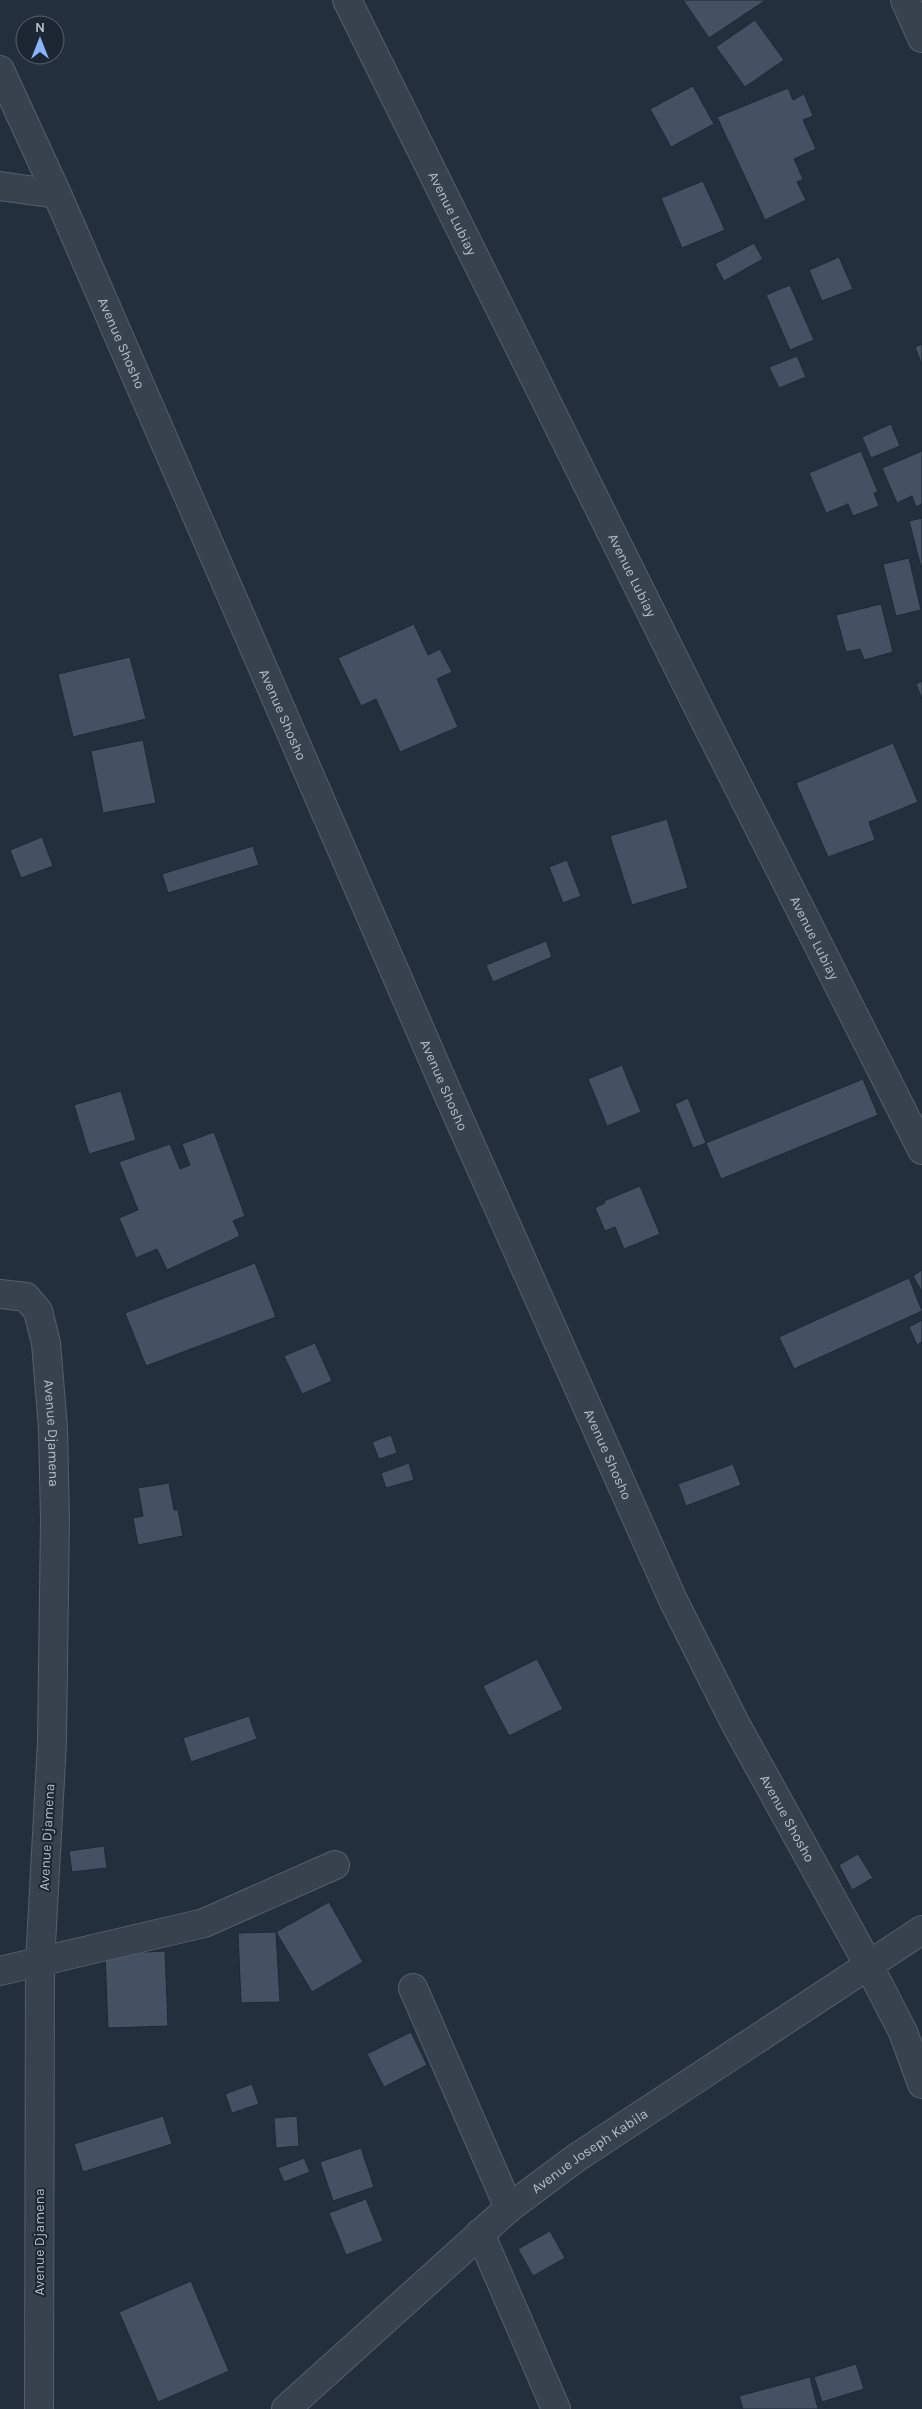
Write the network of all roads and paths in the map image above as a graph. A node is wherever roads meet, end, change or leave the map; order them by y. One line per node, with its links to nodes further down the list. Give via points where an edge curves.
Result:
1 (347, 0): 7 (street, Avenue Lubiay)
2 (905, 0): 3 (street)
3 (922, 38)
4 (0, 70): 6 (street, Avenue Shosho)
5 (0, 186): 6 (street)
6 (57, 194): 12 (street, Avenue Shosho, via 448,1094 673,1600 735,1723)
7 (922, 1150)
8 (0, 1294): 11 (street, Avenue Djamena, via 26,1298 38,1311 46,1342 53,1428 52,1742)
9 (335, 1865): 11 (street, via 204,1923)
10 (922, 1930): 12 (street, Avenue Joseph Kabila)
11 (40, 1963): 13 (street); 18 (street, Avenue Djamena)
12 (868, 1964): 15 (street, Avenue Shosho, via 903,2032); 16 (street, Avenue Joseph Kabila, via 576,2158)
13 (0, 1971)
14 (413, 1988): 16 (street)
15 (922, 2084)
16 (509, 2208): 17 (street, Avenue Joseph Kabila)
17 (480, 2233): 19 (street, Avenue Joseph Kabila); 20 (street)
18 (39, 2409)
19 (286, 2409)
20 (556, 2409)

